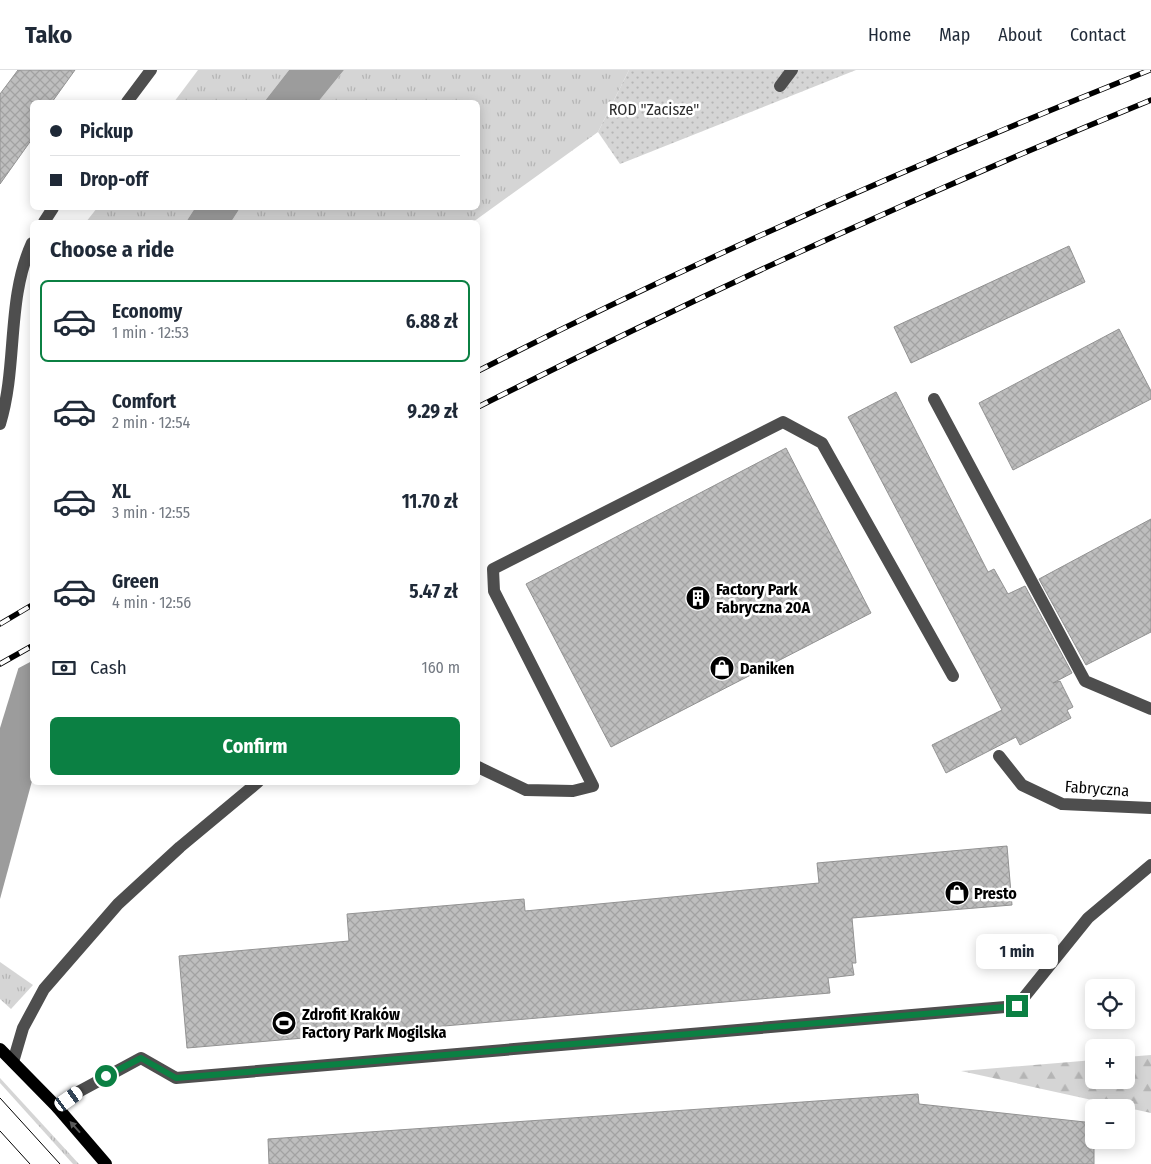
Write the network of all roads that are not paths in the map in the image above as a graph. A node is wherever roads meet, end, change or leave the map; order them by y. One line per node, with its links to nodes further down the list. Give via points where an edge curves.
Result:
1 (151, 70): 4 (street)
2 (792, 70): 3 (street)
3 (780, 86)
4 (128, 100)
5 (30, 249): 7 (street, via 15,307 8,386)
6 (934, 399): 9 (street, via 1085,681)
7 (0, 424)
8 (953, 676): 11 (street, via 822,443 783,422 493,568 494,592 593,786 573,791 526,790)
9 (1151, 709)
10 (1000, 756): 13 (street, Fabryczna, via 1022,785 1062,804)
11 (480, 768)
12 (254, 785): 16 (street, via 180,847 108,916 44,988 22,1028)
13 (1151, 808)
14 (1151, 865): 17 (street, via 1088,918 1017,1006 176,1078 141,1058)
15 (0, 1049): 16 (main road)
16 (13, 1062): 17 (main road)
17 (57, 1107): 18 (main road, one-way to 17)
18 (103, 1160)

